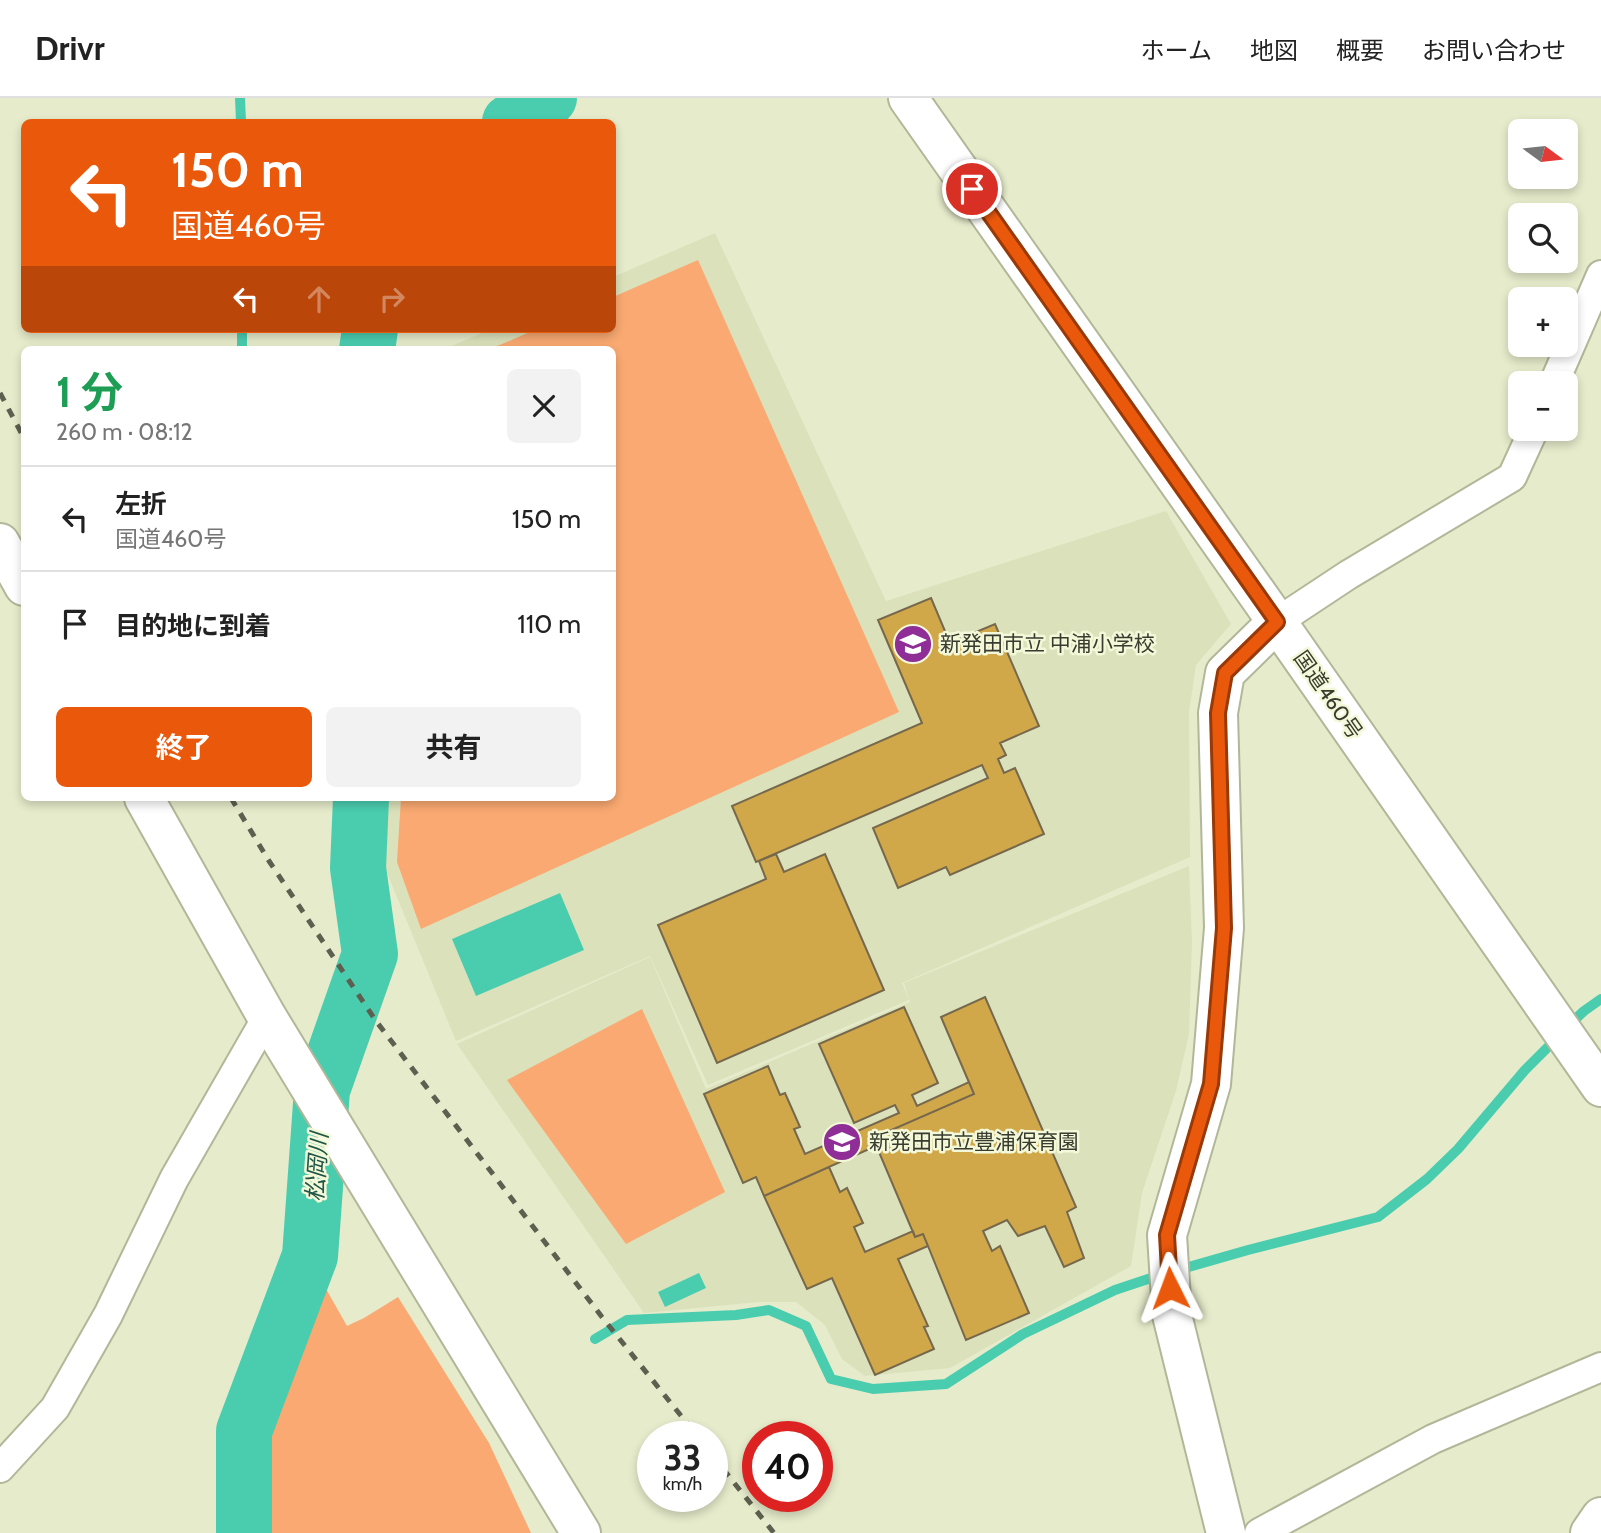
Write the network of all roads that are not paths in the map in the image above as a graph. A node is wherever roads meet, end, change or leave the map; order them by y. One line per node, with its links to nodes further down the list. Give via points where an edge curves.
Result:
1 (908, 98): 7 (main road, 国道460号)
2 (1601, 275): 3 (street)
3 (1559, 371)
4 (1528, 441): 7 (street, via 1512,477)
5 (0, 543): 6 (main road)
6 (21, 581)
7 (1277, 622): 10 (main road, 国道460号); 15 (main road, via 1225,673 1218,713 1224,928 1211,1084 1167,1235 1172,1315)
8 (146, 801): 9 (main road)
9 (267, 1017): 12 (street, via 174,1179 108,1315 55,1408); 14 (main road)
10 (1601, 1087)
11 (1601, 1367): 16 (street, via 1433,1440)
12 (0, 1468)
13 (1601, 1517): 17 (main road)
14 (581, 1533)
15 (1226, 1533)
16 (1259, 1533)
17 (1590, 1533)

